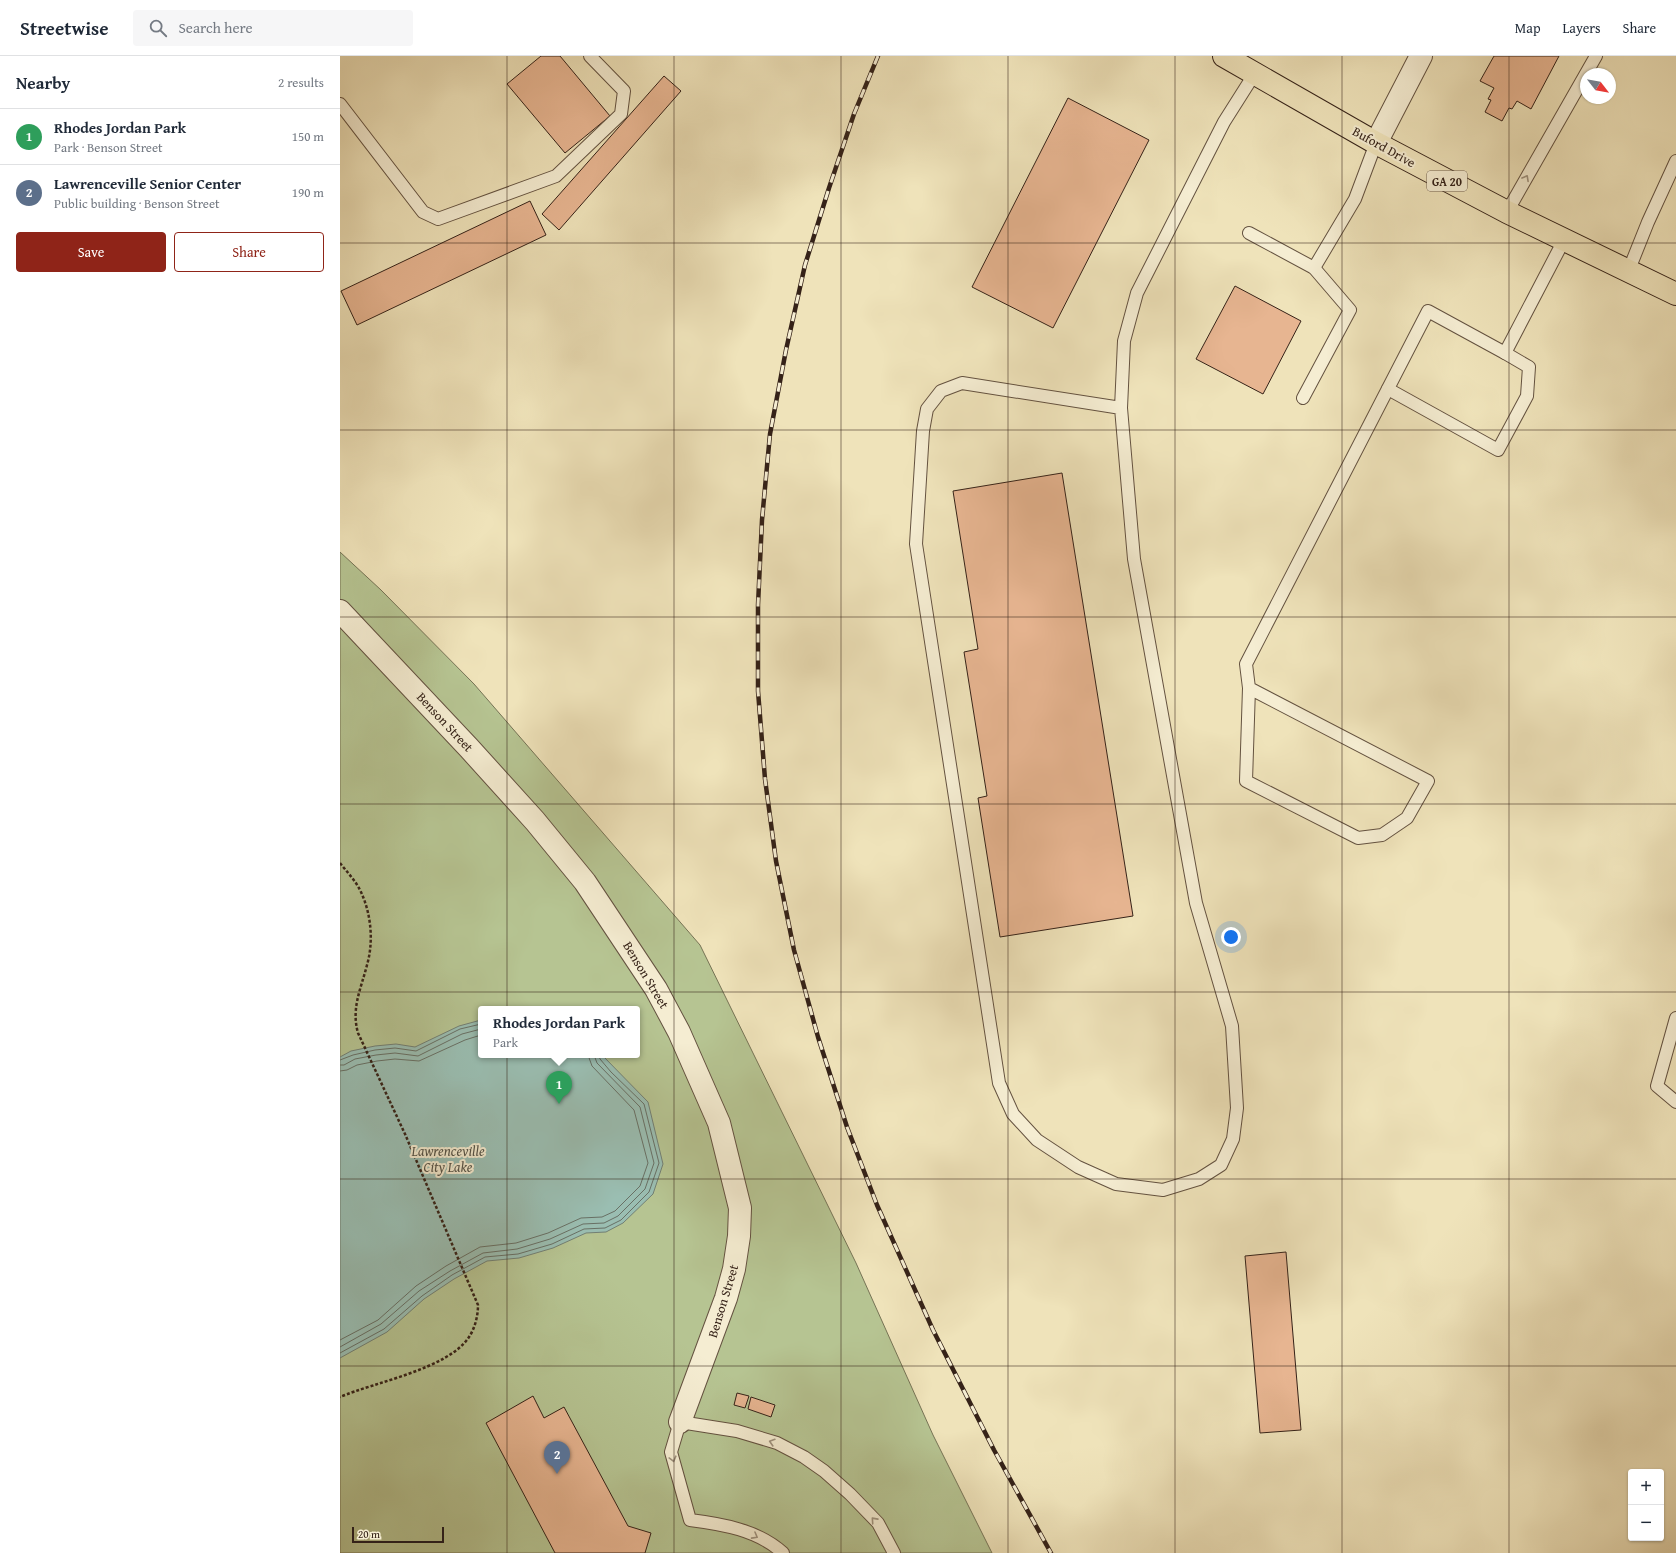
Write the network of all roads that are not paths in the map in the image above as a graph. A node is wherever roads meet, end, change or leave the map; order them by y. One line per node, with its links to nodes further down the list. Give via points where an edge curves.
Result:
1 (590, 56): 6 (lane, via 624,91 621,114 556,176 438,219 423,212)
2 (1224, 56): 5 (highway, Buford Drive / GA 20)
3 (1421, 56): 7 (street)
4 (1596, 56): 9 (lane, one-way to 4)
5 (1255, 73): 7 (highway, Buford Drive / GA 20); 18 (lane, via 1224,122 1137,293 1124,341)
6 (340, 104)
7 (1376, 143): 9 (highway, Buford Drive / GA 20); 12 (lane, via 1355,199)
8 (1676, 161): 13 (lane)
9 (1507, 212): 11 (highway, Buford Drive / GA 20)
10 (1249, 233): 12 (lane)
11 (1564, 240): 13 (highway, Buford Drive / GA 20); 15 (lane)
12 (1314, 268): 17 (lane, via 1350,310)
13 (1628, 272): 14 (highway, Buford Drive / GA 20)
14 (1676, 294)
15 (1505, 353): 16 (lane, via 1428,311); 16 (lane, via 1528,367 1527,396 1498,450)
16 (1388, 389): 20 (lane, via 1246,664)
17 (1303, 398)
18 (1121, 408): 18 (lane, via 1134,559 1196,904 1232,1026 1237,1108 1234,1139 1220,1165 1199,1179 1163,1190 1116,1184 1078,1167 1037,1140 1013,1114 1000,1083 916,544 923,431 928,409 941,392 962,383)
19 (340, 611): 23 (street, Benson Street, via 479,759 585,882 656,989 679,1032 719,1123 740,1208 739,1236 734,1270 726,1298)
20 (1249, 688): 20 (lane, via 1246,781 1358,838 1382,835 1407,818 1428,781)
21 (1676, 1018): 22 (lane, via 1657,1086)
22 (1676, 1102)
23 (680, 1422): 24 (lane, one-way to 24, via 671,1452 690,1520 712,1522 746,1531); 25 (lane, one-way to 23, via 878,1524 850,1494 804,1457 778,1443 737,1431)
24 (783, 1553)
25 (894, 1553)

